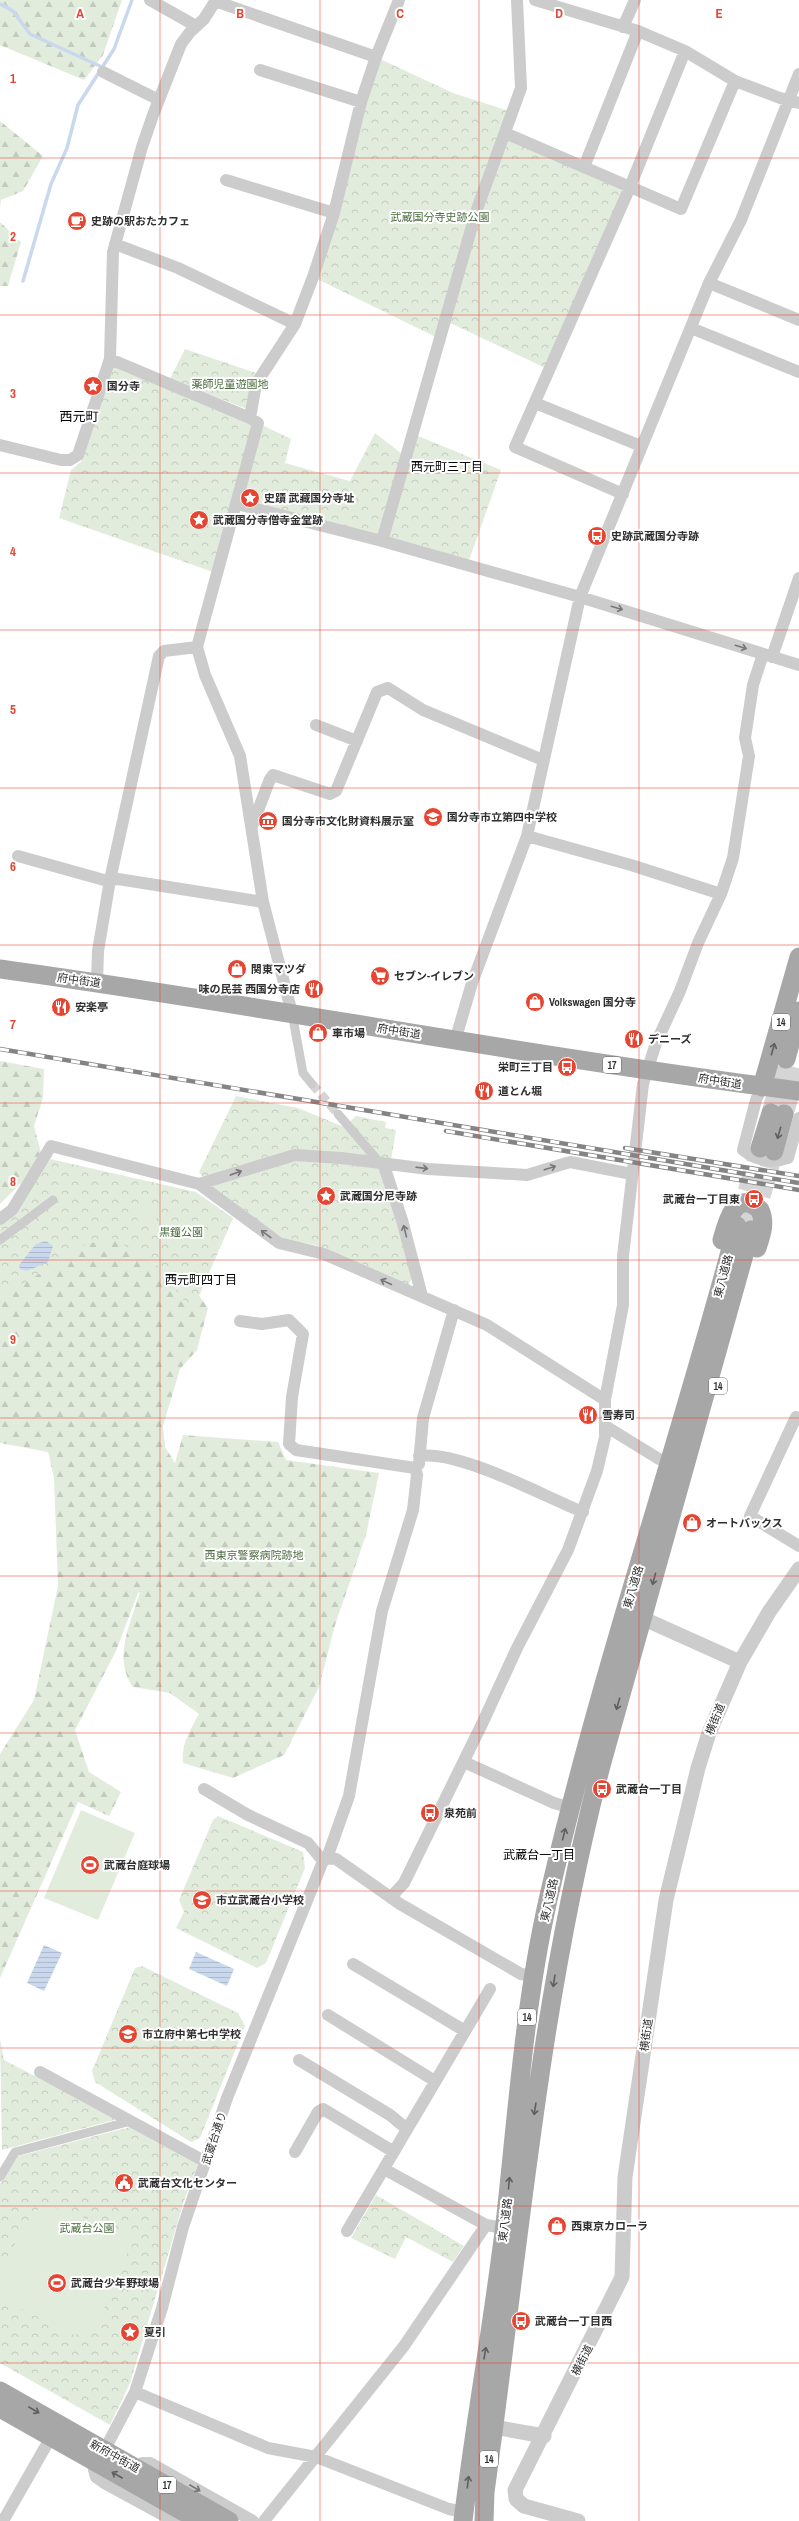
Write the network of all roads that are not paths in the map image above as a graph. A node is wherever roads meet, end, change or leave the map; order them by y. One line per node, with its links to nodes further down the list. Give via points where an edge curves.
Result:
1 (150, 0): 7 (street)
2 (399, 0): 11 (street)
3 (517, 0): 20 (street, via 521,88)
4 (535, 0): 8 (street)
5 (635, 0): 8 (street)
6 (215, 1): 7 (street, via 204,19); 11 (street)
7 (196, 26): 17 (street, via 181,44)
8 (623, 27): 9 (street)
9 (638, 32): 10 (street); 21 (street)
10 (686, 51): 15 (street); 23 (street)
11 (376, 57): 18 (street)
12 (260, 70): 18 (street)
13 (103, 72): 17 (street)
14 (799, 74): 16 (street)
15 (735, 81): 16 (street); 23 (street, via 681,209)
16 (787, 99): 19 (street); 26 (street, via 741,220)
17 (158, 100): 25 (street)
18 (361, 102): 24 (street)
19 (799, 103)
20 (505, 133): 21 (street); 38 (street, via 476,212)
21 (584, 167): 23 (street)
22 (226, 180): 24 (street)
23 (630, 187): 32 (street)
24 (334, 213): 28 (street)
25 (115, 244): 28 (street, via 178,268); 30 (street)
26 (709, 283): 27 (street); 29 (street)
27 (799, 320)
28 (295, 324): 33 (street, via 256,384)
29 (691, 328): 31 (street); 35 (street)
30 (110, 359): 33 (street); 34 (street, via 78,455 70,460 62,460)
31 (799, 372)
32 (535, 403): 35 (street); 36 (street, via 515,447)
33 (250, 418): 37 (street, via 258,423)
34 (0, 445)
35 (641, 446): 36 (street)
36 (622, 494): 40 (street)
37 (237, 504): 38 (street); 41 (street)
38 (382, 541): 40 (street)
39 (799, 578): 42 (street)
40 (580, 597): 42 (street, one-way to 42); 46 (street)
41 (197, 647): 47 (street, via 240,756); 50 (street, via 161,652)
42 (767, 655): 43 (street); 51 (street, via 753,685 745,738 748,756 733,858)
43 (799, 665)
44 (316, 725): 45 (street)
45 (356, 741): 46 (street, via 377,692 388,688 423,710); 47 (street, via 336,791 330,794 274,776 270,779)
46 (543, 760): 48 (street)
47 (251, 828): 52 (street)
48 (527, 836): 51 (street, via 631,865); 58 (street, via 472,983)
49 (18, 856): 50 (street)
50 (110, 880): 52 (street, via 118,879); 55 (street, via 98,951)
51 (721, 894): 60 (street, via 698,943)
52 (263, 902): 57 (street)
53 (799, 957): 62 (main road, 14, one-way to 53)
54 (0, 969): 55 (main road, 府中街道 / 17)
55 (97, 983): 57 (main road, 府中街道 / 17)
56 (799, 1011): 59 (main road, 14)
57 (292, 1013): 58 (main road, 府中街道 / 17); 61 (street, via 303,1073)
58 (455, 1040): 60 (main road, 府中街道 / 17)
59 (786, 1059)
60 (647, 1069): 62 (main road, 府中街道 / 17); 68 (street)
61 (312, 1084)
62 (762, 1087): 63 (main road, 府中街道 / 17); 65 (street, via 742,1150 752,1157 776,1162 788,1158)
63 (799, 1091)
64 (338, 1114): 67 (street)
65 (785, 1115): 66 (main road)
66 (767, 1149)
67 (382, 1163): 68 (street, one-way to 68, via 527,1175 570,1162); 69 (street, one-way to 67, via 295,1155); 73 (street, one-way to 67, via 402,1220)
68 (632, 1174): 76 (street, via 623,1256 623,1305)
69 (199, 1184): 71 (street, via 51,1146 12,1210); 73 (street, one-way to 69, via 318,1252 279,1243)
70 (53, 1200): 72 (street)
71 (0, 1219)
72 (0, 1240)
73 (422, 1296): 74 (street)
74 (454, 1310): 76 (street, via 487,1326); 79 (street, via 423,1418)
75 (240, 1321): 81 (street, via 262,1324 289,1320 303,1334 292,1397 289,1444 296,1450)
76 (605, 1400): 78 (street)
77 (796, 1417): 85 (street, via 750,1516)
78 (607, 1427): 80 (street); 82 (street, via 597,1471)
79 (420, 1456): 81 (street); 82 (street, via 433,1454 483,1469)
80 (660, 1459): 83 (main road, 14); 84 (main road, 14, via 729,1217 736,1206 750,1204 760,1210 763,1226 692,1480)
81 (415, 1468): 93 (street, 武蔵台通り, via 417,1476 413,1510 382,1611 349,1796)
82 (582, 1512): 89 (street, via 568,1550 517,1648)
83 (652, 1524): 84 (main road, 東八道路 / 14, via 744,1228); 87 (main road, 東八道路 / 14)
84 (664, 1542): 87 (main road, 東八道路 / 14, one-way to 87)
85 (799, 1546)
86 (799, 1569): 88 (street, 横街道, via 769,1612)
87 (634, 1614): 88 (street); 91 (main road, 東八道路 / 14); 92 (main road, 東八道路 / 14, one-way to 92)
88 (740, 1662): 119 (street, 横街道, via 706,1740 666,1900 625,2177 622,2277)
89 (464, 1762): 91 (street, via 554,1803); 94 (street, via 404,1883)
90 (204, 1789): 93 (street, via 248,1815 308,1843)
91 (571, 1808): 95 (main road, 東八道路 / 14, one-way to 91)
92 (581, 1850): 95 (main road, via 562,1904 552,1951 545,1957 540,1953); 100 (main road, 東八道路 / 14, one-way to 100, via 556,1965)
93 (325, 1860): 94 (street, via 336,1859); 110 (street, 武蔵台通り, via 227,2098)
94 (392, 1896): 97 (street, via 521,1974)
95 (539, 1947): 97 (main road, 東八道路 / 14)
96 (353, 1964): 101 (street)
97 (534, 1976): 105 (main road, 東八道路 / 14)
98 (490, 1989): 101 (street)
99 (328, 2015): 104 (street)
100 (548, 2019): 105 (main road, via 544,2011 539,2010 535,2015 528,2063); 118 (main road, 東八道路 / 14, one-way to 118, via 529,2146)
101 (465, 2031): 104 (street)
102 (299, 2060): 107 (street, via 390,2115)
103 (40, 2072): 106 (street)
104 (436, 2081): 107 (street)
105 (515, 2115): 113 (main road, 東八道路 / 14, one-way to 105)
106 (131, 2121): 110 (street); 112 (street, via 15,2152)
107 (407, 2129): 109 (street)
108 (295, 2152): 109 (street, via 318,2112 323,2109)
109 (394, 2152): 111 (street)
110 (206, 2162): 116 (street, 武蔵台通り, via 183,2227 162,2308)
111 (384, 2169): 113 (street); 114 (street)
112 (0, 2177)
113 (495, 2226): 122 (street); 125 (main road, 東八道路 / 14, one-way to 113)
114 (347, 2231)
115 (0, 2391): 121 (main road, 新府中街道 / 17, one-way to 121)
116 (135, 2392): 121 (street, 武蔵台通り); 122 (street, via 268,2448)
117 (0, 2408): 120 (main road, 新府中街道 / 17)
118 (494, 2427): 119 (street); 124 (main road, 東八道路 / 14)
119 (544, 2436): 133 (street, 横街道, via 515,2490 519,2503)
120 (51, 2437): 121 (main road, 新府中街道 / 17); 126 (street)
121 (101, 2457): 123 (main road, 新府中街道 / 17); 127 (street, via 94,2470 96,2477); 128 (main road, 新府中街道 / 17, one-way to 121)
122 (316, 2458): 125 (street); 131 (street)
123 (137, 2468): 129 (main road, 新府中街道 / 17); 130 (street, one-way to 130, via 142,2463 150,2463)
124 (485, 2492): 125 (main road, 東八道路 / 14); 132 (main road, 東八道路 / 14)
125 (468, 2518)
126 (3, 2521)
127 (174, 2521)
128 (200, 2521)
129 (229, 2521)
130 (253, 2521)
131 (264, 2521)
132 (484, 2521)
133 (578, 2521)

